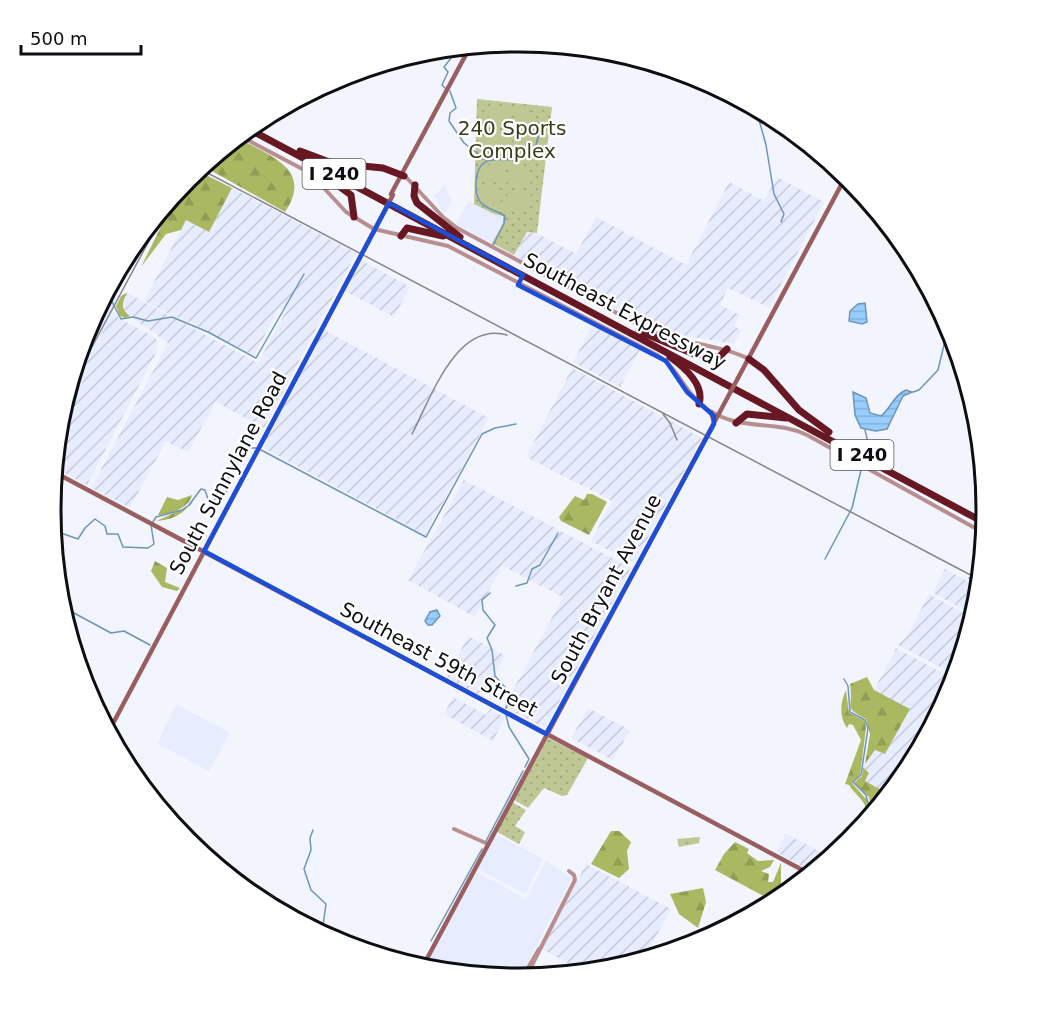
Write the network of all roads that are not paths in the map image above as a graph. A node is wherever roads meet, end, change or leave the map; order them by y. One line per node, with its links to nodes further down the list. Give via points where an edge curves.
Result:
1 (466, 55): 7 (main road, South Sunnylane Road)
2 (263, 131): 6 (highway, Southeast Expressway / I 240)
3 (258, 134): 5 (highway, Southeast Expressway / I 240)
4 (249, 141): 10 (street, via 310,173)
5 (285, 148): 10 (highway, via 348,192 353,199); 14 (highway, Southeast Expressway / I 240)
6 (300, 151): 7 (highway, via 332,163 383,168); 13 (highway, Southeast Expressway / I 240)
7 (402, 175): 9 (street); 11 (main road, South Sunnylane Road, bridge)
8 (840, 184): 18 (main road, South Bryant Avenue)
9 (417, 190): 13 (highway, via 417,203); 17 (street, via 457,228 645,328)
10 (351, 213): 11 (street)
11 (374, 229): 12 (street); 30 (main road, South Sunnylane Road)
12 (401, 236): 14 (highway, via 404,229 411,228 439,234); 19 (street, via 448,246 646,348 670,364)
13 (460, 237): 15 (highway, Southeast Expressway / I 240)
14 (481, 252): 16 (highway, Southeast Expressway / I 240)
15 (639, 331): 17 (highway, via 700,356 718,358); 25 (highway, Southeast Expressway / I 240)
16 (651, 343): 19 (highway, via 685,370); 24 (highway, Southeast Expressway / I 240)
17 (727, 350): 18 (street)
18 (752, 359): 21 (main road, South Bryant Avenue, bridge); 25 (highway, via 799,410)
19 (698, 400): 20 (street)
20 (711, 412): 21 (street); 23 (main road)
21 (718, 416): 22 (street); 23 (main road, South Bryant Avenue)
22 (739, 422): 24 (highway, via 747,414 769,414); 29 (street, via 798,431)
23 (714, 424): 32 (main road, South Bryant Avenue)
24 (816, 431): 28 (highway, Southeast Expressway / I 240)
25 (829, 432): 27 (highway, Southeast Expressway / I 240)
26 (62, 476): 30 (main road, Southeast 59th Street)
27 (976, 512)
28 (976, 518)
29 (975, 528)
30 (204, 551): 31 (main road, South Sunnylane Road); 32 (main road, Southeast 59th Street)
31 (113, 723)
32 (546, 734): 34 (main road, South Bryant Avenue); 35 (main road, Southeast 59th Street)
33 (454, 829): 34 (street)
34 (488, 844): 37 (main road, South Bryant Avenue)
35 (801, 869)
36 (569, 871): 38 (street, via 575,880)
37 (427, 959)
38 (529, 968)

